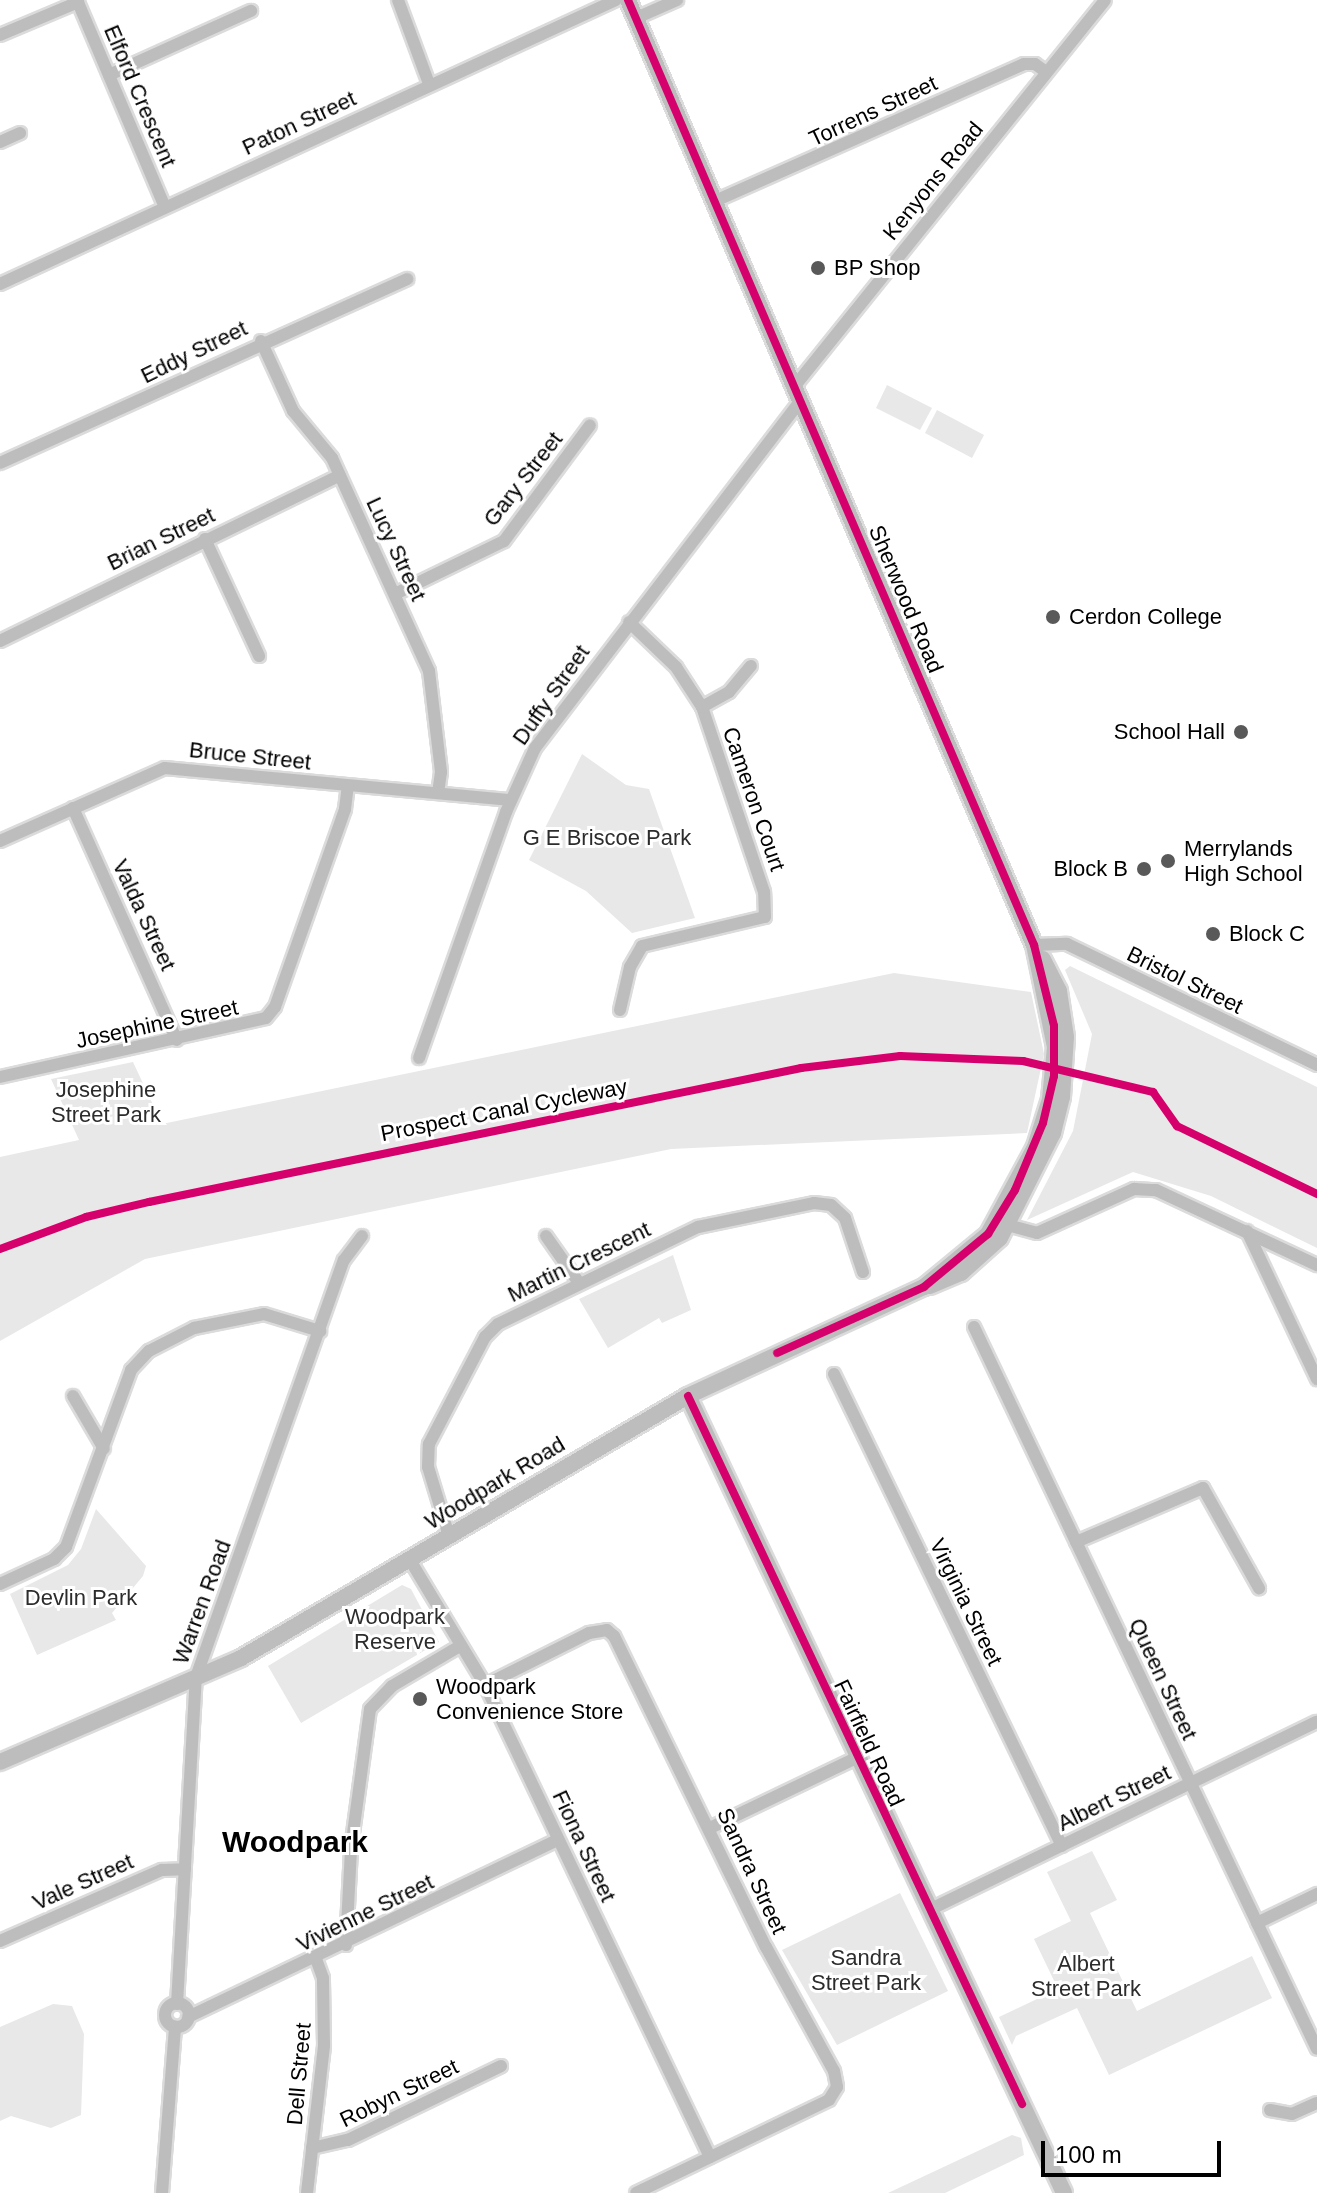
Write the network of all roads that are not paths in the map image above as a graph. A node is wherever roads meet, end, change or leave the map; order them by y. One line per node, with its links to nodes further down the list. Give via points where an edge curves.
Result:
1 (398, 0): 12 (street)
2 (616, 0): 12 (street, Paton Street)
3 (628, 0): 8 (main road, Sherwood Road)
4 (677, 0): 8 (street)
5 (1105, 0): 10 (street, Kenyons Road)
6 (78, 1): 9 (street); 11 (street, Elford Crescent)
7 (251, 11): 11 (street)
8 (636, 18): 15 (main road, Sherwood Road)
9 (0, 35)
10 (1046, 72): 15 (street, Torrens Street, via 1024,64); 20 (street, Kenyons Road)
11 (109, 75): 16 (street, Elford Crescent)
12 (429, 84): 16 (street, Paton Street)
13 (20, 133): 14 (street)
14 (0, 142)
15 (715, 201): 20 (main road, Sherwood Road)
16 (165, 207): 18 (street, Paton Street)
17 (407, 279): 19 (street, Eddy Street)
18 (0, 284)
19 (261, 341): 22 (street, Eddy Street); 23 (street, Lucy Street, via 293,411 329,453)
20 (797, 394): 26 (street, Duffy Street); 36 (main road, Sherwood Road)
21 (590, 425): 25 (street, Gary Street, via 504,541)
22 (0, 463)
23 (340, 475): 24 (street, Brian Street); 25 (street, Lucy Street)
24 (205, 539): 27 (street, Brian Street); 28 (street)
25 (395, 594): 32 (street, Lucy Street, via 429,671 441,772)
26 (629, 622): 30 (street, Cameron Court, via 676,667); 33 (street, Duffy Street, via 540,740)
27 (0, 641)
28 (259, 656)
29 (751, 666): 30 (street, via 729,692)
30 (702, 707): 37 (street, Cameron Court, via 764,892 765,917 642,946 630,967)
31 (348, 786): 32 (street, Bruce Street); 34 (street, Bruce Street, via 165,768); 38 (street, Josephine Street, via 345,809 273,1011 261,1022)
32 (438, 793): 33 (street, Bruce Street)
33 (511, 800): 39 (street, Duffy Street)
34 (73, 808): 35 (street, Bruce Street); 38 (street, Valda Street)
35 (0, 841)
36 (1034, 945): 40 (street, Bristol Street, via 1067,944); 42 (main road, Sherwood Road, via 1059,991 1060,1069)
37 (620, 1010)
38 (177, 1040): 41 (street, Josephine Street)
39 (419, 1058)
40 (1317, 1065)
41 (0, 1077)
42 (1003, 1224): 43 (street, via 1037,1233 1134,1189 1156,1190); 54 (main road, Woodpark Road, via 924,1287)
43 (1247, 1231): 46 (street); 52 (street)
44 (362, 1236): 50 (street, Warren Road, via 347,1253)
45 (546, 1236): 48 (street)
46 (1317, 1265)
47 (863, 1272): 48 (street, Martin Crescent, via 845,1218 831,1205 814,1203 698,1227)
48 (579, 1283): 56 (street, Martin Crescent, via 491,1329 433,1431 428,1467)
49 (974, 1327): 57 (street, Queen Street)
50 (320, 1331): 55 (street, via 264,1314 172,1338 131,1370); 62 (street, Warren Road)
51 (834, 1374): 70 (street, Virginia Street)
52 (1317, 1379)
53 (73, 1396): 55 (street)
54 (688, 1396): 56 (main road, Woodpark Road); 65 (main road, Fairfield Road)
55 (104, 1449): 59 (street, via 66,1547 54,1559)
56 (449, 1536): 58 (main road, Woodpark Road)
57 (1076, 1542): 60 (street, via 1203,1488); 67 (street, Queen Street)
58 (410, 1560): 61 (street, Fiona Street); 62 (main road, Woodpark Road, via 241,1658)
59 (0, 1584)
60 (1259, 1588)
61 (460, 1646): 63 (street, Fiona Street); 76 (street, via 392,1686 370,1709 351,1848)
62 (196, 1677): 66 (main road, Woodpark Road); 71 (street, Warren Road)
63 (485, 1685): 68 (street, Sandra Street, via 589,1633 607,1630 619,1644); 69 (street, Fiona Street)
64 (1317, 1722): 67 (street, Albert Street)
65 (856, 1758): 68 (street); 73 (main road, Fairfield Road)
66 (0, 1762)
67 (1190, 1783): 70 (street, Albert Street); 74 (street, Queen Street)
68 (710, 1828): 86 (street, Sandra Street, via 837,2087 821,2104)
69 (558, 1840): 76 (street, Vivienne Street); 86 (street, Fiona Street)
70 (1062, 1846): 73 (street, Albert Street)
71 (185, 1869): 75 (street, Vale Street, via 162,1870); 78 (street, Warren Road)
72 (1317, 1894): 74 (street)
73 (929, 1910): 90 (main road, Fairfield Road)
74 (1257, 1923): 81 (street, Queen Street)
75 (0, 1941)
76 (346, 1945): 77 (street, Vivienne Street)
77 (316, 1959): 79 (street, Vivienne Street); 85 (street, Dell Street, via 323,1978 324,2045)
78 (177, 2004): 79 (street); 80 (street, Warren Road, via 165,2015)
79 (188, 2017): 80 (street, Vivienne Street)
80 (175, 2027): 87 (street)
81 (1317, 2049)
82 (501, 2066): 85 (street, Robyn Street, via 348,2140)
83 (1317, 2103): 84 (street, via 1292,2114)
84 (1270, 2110)
85 (312, 2148): 88 (street, Dell Street)
86 (710, 2157): 89 (street, Sandra Street)
87 (162, 2193)
88 (307, 2193)
89 (636, 2193)
90 (1064, 2193)

